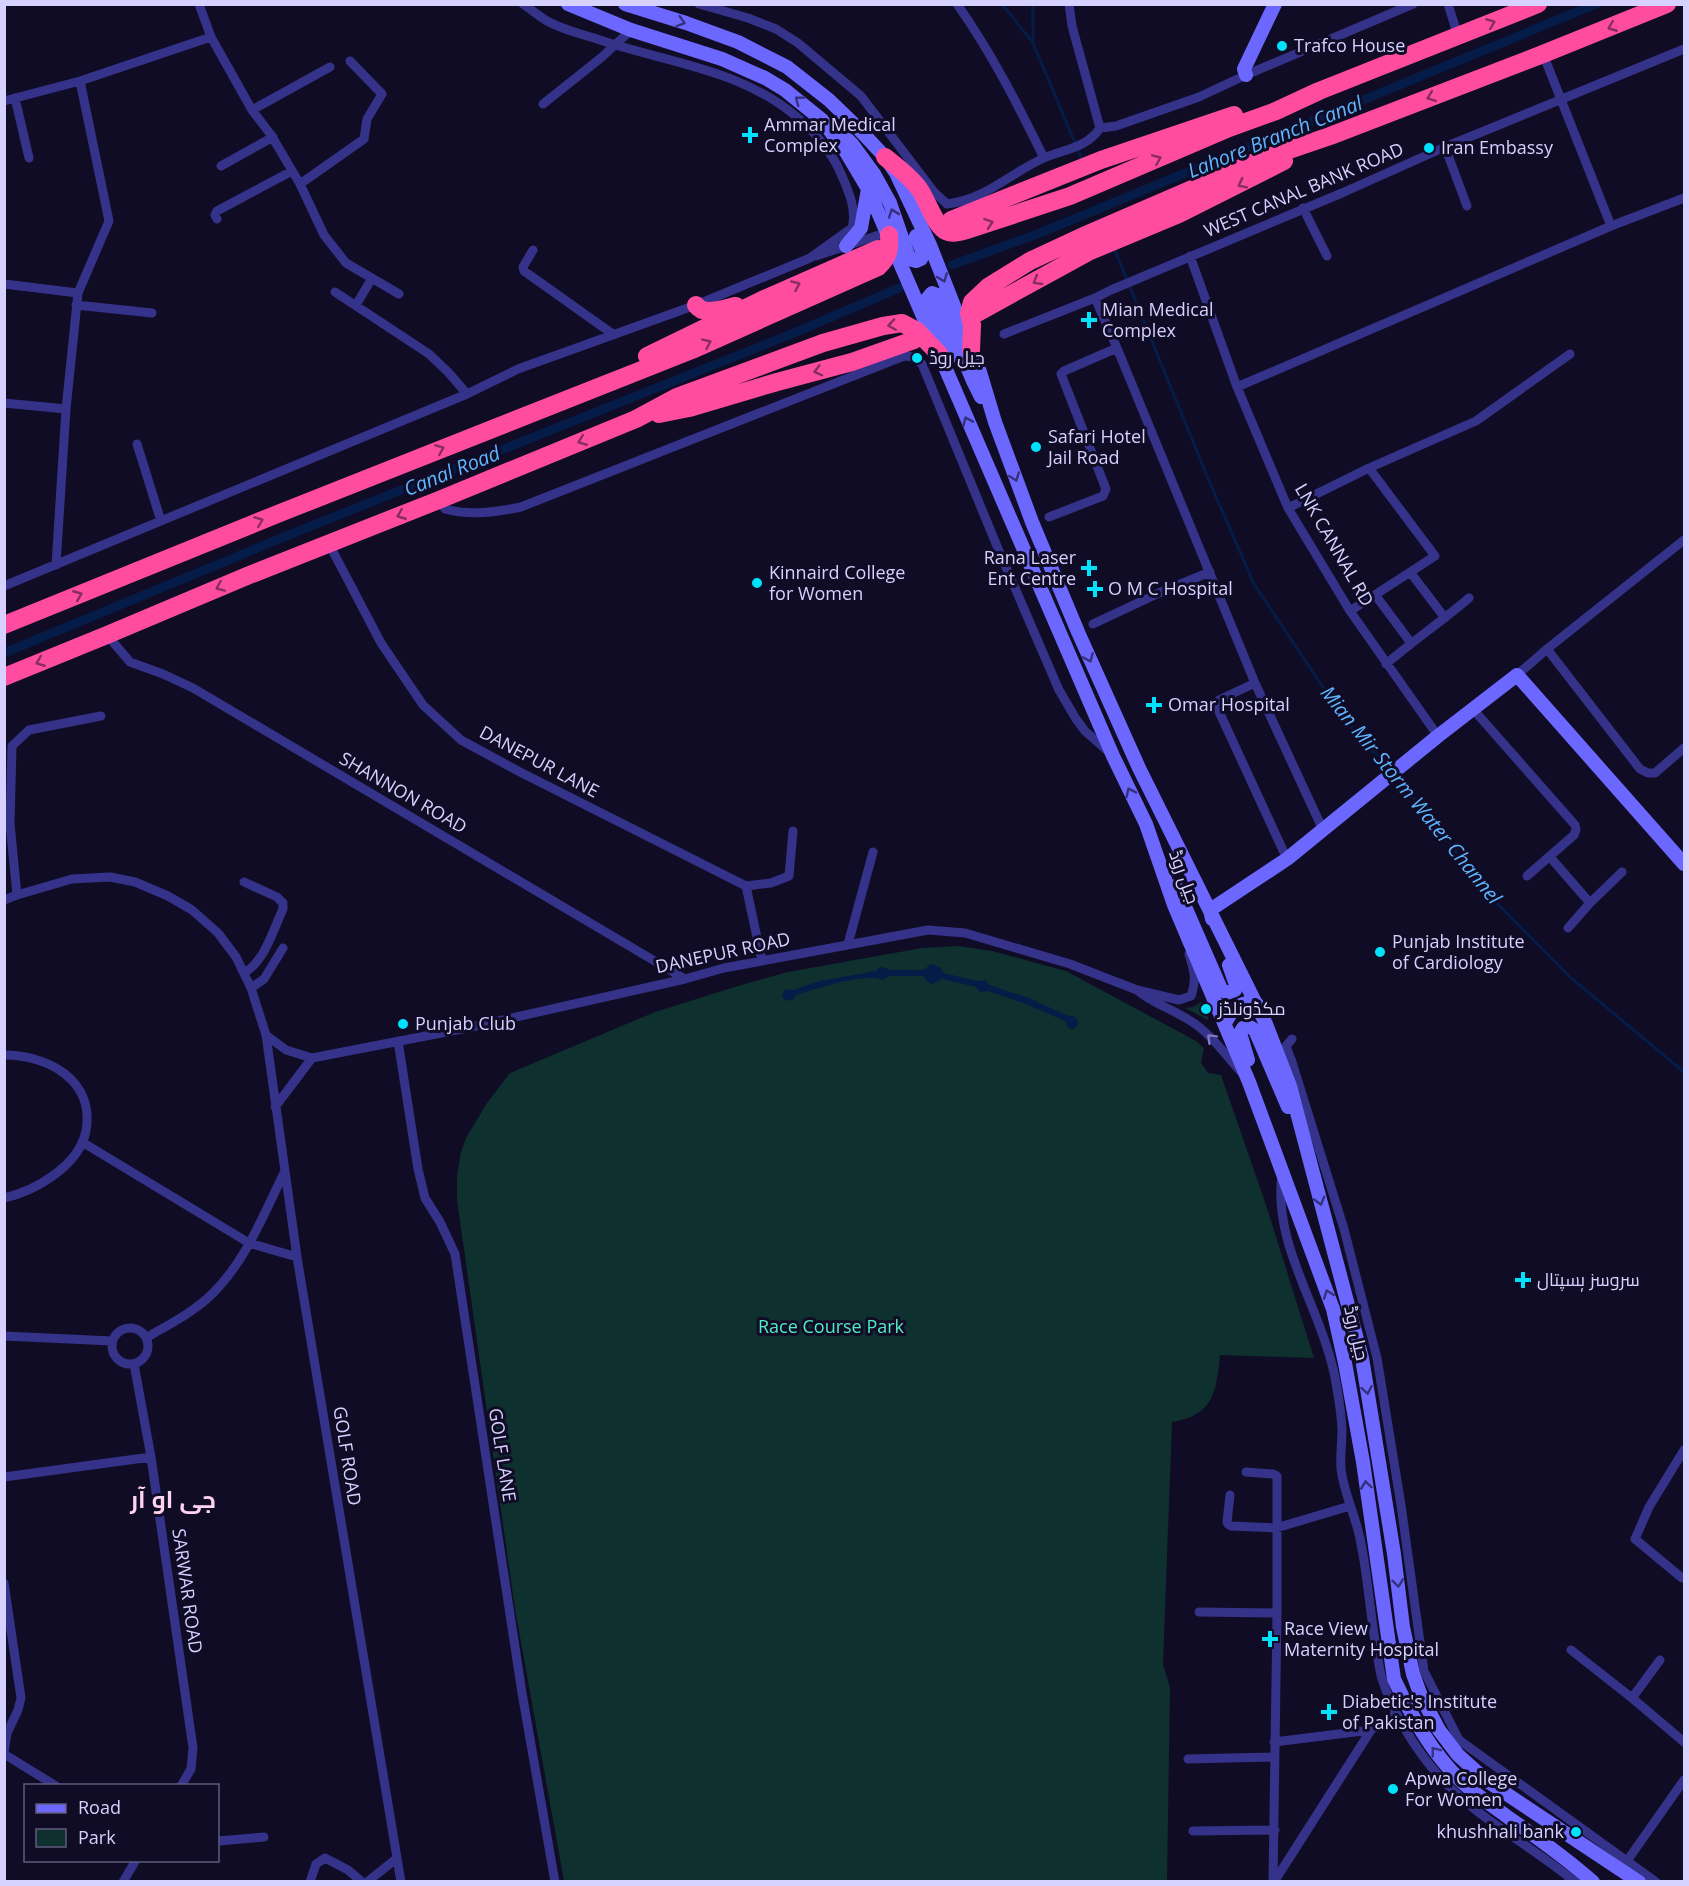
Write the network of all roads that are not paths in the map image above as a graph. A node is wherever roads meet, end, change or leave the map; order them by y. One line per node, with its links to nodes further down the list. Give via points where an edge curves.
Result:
1 (199, 4): 15 (street)
2 (523, 4): 16 (street, via 550,22)
3 (568, 4): 13 (main road, جیل روڈ)
4 (625, 4): 34 (main road, جیل روڈ, one-way to 34, via 738,42 787,67 829,100)
5 (699, 4): 45 (street, via 776,29 822,63 861,96)
6 (957, 4): 36 (street)
7 (1070, 4): 30 (street, via 1075,38)
8 (1275, 4): 21 (main road, via 1244,69)
9 (1413, 4): 21 (street)
10 (1448, 4): 14 (street)
11 (1538, 4): 14 (highway, one-way to 11)
12 (1667, 4): 18 (highway, one-way to 18)
13 (631, 30): 16 (street); 29 (main road, جیل روڈ, one-way to 13, via 785,90 742,67)
14 (1458, 36): 23 (highway)
15 (211, 37): 22 (street); 28 (street)
16 (615, 45): 27 (street); 53 (street, via 745,83 791,112 823,142 849,192 853,224 850,232)
17 (1684, 50): 25 (street, WEST CANAL BANK ROAD)
18 (1543, 54): 25 (street); 31 (highway, one-way to 31)
19 (350, 61): 40 (street, via 382,94 367,119 364,139)
20 (330, 67): 28 (street)
21 (1246, 75): 30 (street, via 1199,97)
22 (80, 81): 24 (street); 57 (street, via 109,221)
23 (1319, 91): 34 (highway, one-way to 23, via 920,190 941,228 953,233 1070,196); 45 (highway, via 1253,109)
24 (15, 98): 26 (street); 35 (street)
25 (1561, 99): 33 (street, WEST CANAL BANK ROAD); 47 (street)
26 (4, 101)
27 (543, 104)
28 (252, 110): 32 (street)
29 (822, 120): 39 (main road, one-way to 29, via 902,204 923,254 916,261 908,255 890,203 874,174 847,138); 41 (main road, جیل روڈ)
30 (1100, 128): 36 (street, via 1082,144)
31 (1330, 136): 65 (highway, one-way to 65, via 1244,183 1088,252); 70 (highway, via 1257,161 1029,261 972,302)
32 (273, 137): 37 (street); 38 (street)
33 (1445, 147): 43 (street); 44 (street, WEST CANAL BANK ROAD)
34 (885, 157): 39 (main road, جیل روڈ)
35 (28, 158)
36 (1044, 158): 45 (street, via 988,191 960,202)
37 (221, 166)
38 (292, 171): 40 (street); 46 (street, via 217,211)
39 (896, 173): 70 (main road, جیل روڈ, one-way to 70, via 930,245)
40 (300, 184): 54 (street, via 324,235 346,263)
41 (868, 189): 48 (main road, جیل روڈ); 49 (main road, via 861,228)
42 (1684, 198): 47 (street)
43 (1467, 206)
44 (1304, 208): 51 (street, WEST CANAL BANK ROAD); 52 (street)
45 (949, 212)
46 (217, 219)
47 (1611, 226): 73 (street)
48 (885, 238): 49 (street); 60 (highway, one-way to 48); 71 (main road, جیل روڈ); 77 (highway, one-way to 48, via 692,350 878,267 890,248)
49 (846, 246): 53 (street)
50 (533, 250): 67 (street, via 522,267 524,271)
51 (1190, 256): 59 (street, WEST CANAL BANK ROAD); 73 (street, LNK CANNAL RD)
52 (1327, 256)
53 (810, 258): 63 (street)
54 (372, 278): 58 (street); 62 (street)
55 (4, 284): 57 (street)
56 (335, 292): 62 (street)
57 (78, 293): 61 (street)
58 (399, 294)
59 (1095, 298): 66 (street, WEST CANAL BANK ROAD); 69 (street)
60 (762, 300): 63 (highway, via 705,312); 77 (highway)
61 (76, 305): 64 (street); 78 (street)
62 (356, 305): 74 (street, via 429,354)
63 (696, 305): 67 (street)
64 (152, 313)
65 (977, 313)
66 (1004, 334)
67 (614, 335): 74 (street, via 518,369)
68 (914, 340): 79 (highway, one-way to 79, via 852,362)
69 (1117, 348): 85 (street, via 1061,374 1106,493); 90 (street)
70 (971, 351): 80 (main road, جیل روڈ)
71 (939, 354): 75 (main road, جیل روڈ); 79 (highway, one-way to 79, via 917,331 897,323 754,367 677,397)
72 (1570, 354): 82 (street, via 1476,421)
73 (1237, 387): 84 (street, LNK CANNAL RD)
74 (467, 394): 86 (street)
75 (957, 397): 80 (main road, via 956,379 927,299 932,293 937,295); 110 (main road, جیل روڈ, one-way to 75)
76 (4, 402): 78 (street)
77 (555, 403): 98 (highway, one-way to 77)
78 (66, 409): 89 (street)
79 (636, 419): 83 (highway, one-way to 83)
80 (995, 422): 126 (main road, جیل روڈ, one-way to 126, via 1032,522 1113,713)
81 (137, 444): 86 (street)
82 (1369, 468): 84 (street); 91 (street, via 1435,556)
83 (439, 500): 88 (highway, one-way to 88); 110 (street, via 445,509 466,513 521,507 904,356 914,357 922,364 1059,690 1085,731)
84 (1288, 508): 95 (street, LNK CANNAL RD)
85 (1049, 517)
86 (162, 521): 89 (street)
87 (1684, 540): 101 (street)
88 (329, 544): 99 (highway, one-way to 99); 121 (street, DANEPUR LANE, via 381,642 423,705 461,740)
89 (56, 564): 92 (street)
90 (1210, 572): 97 (street); 105 (street)
91 (1410, 572): 93 (street); 96 (street)
92 (4, 586)
93 (1376, 596): 95 (street); 100 (street)
94 (1469, 598): 96 (street)
95 (1350, 611): 102 (street, LNK CANNAL RD)
96 (1445, 618): 100 (street)
97 (1093, 624)
98 (4, 625)
99 (107, 635): 104 (highway, one-way to 104); 132 (street, SHANNON ROAD, via 130,662 192,688)
100 (1411, 643): 102 (street)
101 (1546, 649): 103 (street); 109 (street, via 1640,769 1655,773)
102 (1386, 664): 108 (street, LNK CANNAL RD)
103 (1517, 675): 106 (main road); 117 (main road)
104 (4, 677)
105 (1256, 683): 112 (street); 116 (street, via 1216,705)
106 (1473, 708): 108 (main road); 115 (street, via 1575,825 1574,835)
107 (101, 716): 122 (street, via 29,730 12,746 10,824)
108 (1438, 736): 112 (main road)
109 (1684, 748)
110 (1113, 756): 111 (main road, جیل روڈ, one-way to 110)
111 (1146, 824): 125 (main road, جیل روڈ); 126 (main road, via 1221,989 1227,993 1235,990 1236,985)
112 (1323, 830): 116 (main road)
113 (793, 831): 121 (street, via 789,876)
114 (873, 852): 128 (street)
115 (1550, 857): 119 (street); 124 (street)
116 (1287, 859): 126 (main road)
117 (1684, 864)
118 (1622, 872): 124 (street)
119 (1527, 876)
120 (244, 882): 131 (street, via 277,897 283,909 262,954 253,968)
121 (746, 886): 130 (street)
122 (17, 894): 123 (street, GOLF ROAD); 131 (street, GOLF ROAD, via 72,879 110,877 135,882 192,910 218,933)
123 (4, 900)
124 (1590, 903): 127 (street)
125 (1174, 905): 134 (street, DANEPUR ROAD, via 1195,974 1191,996 1179,1000); 136 (main road, جیل روڈ)
126 (1210, 910): 135 (main road, جیل روڈ)
127 (1568, 928)
128 (848, 944): 130 (street, DANEPUR ROAD); 134 (street, DANEPUR ROAD, via 928,930 965,933 1070,964)
129 (283, 948): 133 (street, via 264,979)
130 (762, 961): 132 (street, DANEPUR ROAD)
131 (244, 973): 133 (street, GOLF ROAD)
132 (685, 979): 139 (street, DANEPUR ROAD)
133 (251, 988): 137 (street, GOLF ROAD)
134 (1137, 990): 142 (street, DANEPUR ROAD, one-way to 134, via 1209,1035)
135 (1257, 1004): 136 (main road, via 1236,1007); 146 (main road, جیل روڈ, via 1290,1086)
136 (1225, 1023): 142 (main road, جیل روڈ)
137 (266, 1035): 141 (street, via 286,1050); 143 (street, GOLF ROAD)
138 (1292, 1039): 186 (street, via 1286,1046 1344,1229 1377,1358 1424,1671 1459,1740)
139 (398, 1041): 141 (street, DANEPUR ROAD); 193 (street, GOLF LANE, via 423,1188 455,1254 522,1694)
140 (4, 1055): 145 (street, via 40,1060 54,1065 69,1078 84,1102 86,1131)
141 (312, 1058): 143 (street)
142 (1249, 1082): 144 (main road, جیل روڈ)
143 (275, 1107): 148 (street, GOLF ROAD)
144 (1271, 1139): 146 (main road, via 1241,1037 1241,1030 1248,1026 1255,1030); 147 (main road, جیل روڈ)
145 (82, 1142): 149 (street, via 71,1159 44,1182); 150 (street)
146 (1304, 1145): 197 (main road, جیل روڈ, one-way to 197, via 1362,1358 1403,1627 1413,1674 1430,1715 1458,1755 1487,1781)
147 (1282, 1170): 161 (street, via 1280,1191 1288,1240 1332,1363 1342,1426 1341,1467); 162 (main road, جیل روڈ, one-way to 147, via 1333,1309)
148 (285, 1171): 150 (street); 151 (street, GOLF ROAD)
149 (4, 1198)
150 (249, 1243): 151 (street); 153 (street, via 211,1295)
151 (297, 1257): 185 (street, GOLF ROAD)
152 (4, 1336): 154 (street)
153 (146, 1338): 154 (street, via 139,1330 125,1328); 155 (street, via 145,1358)
154 (112, 1341): 155 (street, via 114,1356 121,1363)
155 (134, 1364): 157 (street, SARWAR ROAD)
156 (1684, 1450): 164 (street, via 1649,1507 1635,1539)
157 (150, 1457): 159 (street); 180 (street, SARWAR ROAD, via 194,1748 191,1769)
158 (1246, 1472): 163 (street, via 1277,1476)
159 (4, 1477)
160 (1230, 1495): 163 (street, via 1228,1524)
161 (1351, 1511): 162 (street); 163 (street); 171 (street, via 1361,1543 1381,1677)
162 (1370, 1512): 196 (main road, جیل روڈ, one-way to 162, via 1462,1782 1417,1725 1394,1679)
163 (1276, 1528): 167 (street)
164 (1684, 1577)
165 (4, 1583): 175 (street, via 21,1698 7,1733)
166 (1199, 1612): 167 (street)
167 (1277, 1613): 173 (street)
168 (1571, 1650): 170 (street)
169 (1660, 1660): 170 (street)
170 (1632, 1698): 174 (street)
171 (1396, 1714): 172 (street); 195 (street, via 1439,1776 1459,1796)
172 (1371, 1730): 173 (street); 194 (street)
173 (1275, 1742): 176 (street)
174 (1684, 1742)
175 (4, 1753): 179 (street)
176 (1275, 1757): 177 (street); 181 (street)
177 (1188, 1759)
178 (1684, 1780): 186 (street)
179 (54, 1784)
180 (182, 1784)
181 (1275, 1830): 182 (street); 194 (street)
182 (1193, 1831)
183 (264, 1837): 184 (street)
184 (219, 1841)
185 (396, 1859): 191 (street); 192 (street, GOLF ROAD)
186 (1627, 1861): 198 (street)
187 (135, 1862): 188 (street)
188 (123, 1881)
189 (310, 1881): 190 (street, via 316,1864 325,1858)
190 (362, 1881)
191 (367, 1881)
192 (401, 1881)
193 (555, 1881)
194 (1274, 1881)
195 (1575, 1881)
196 (1593, 1881)
197 (1639, 1881)
198 (1656, 1881)

